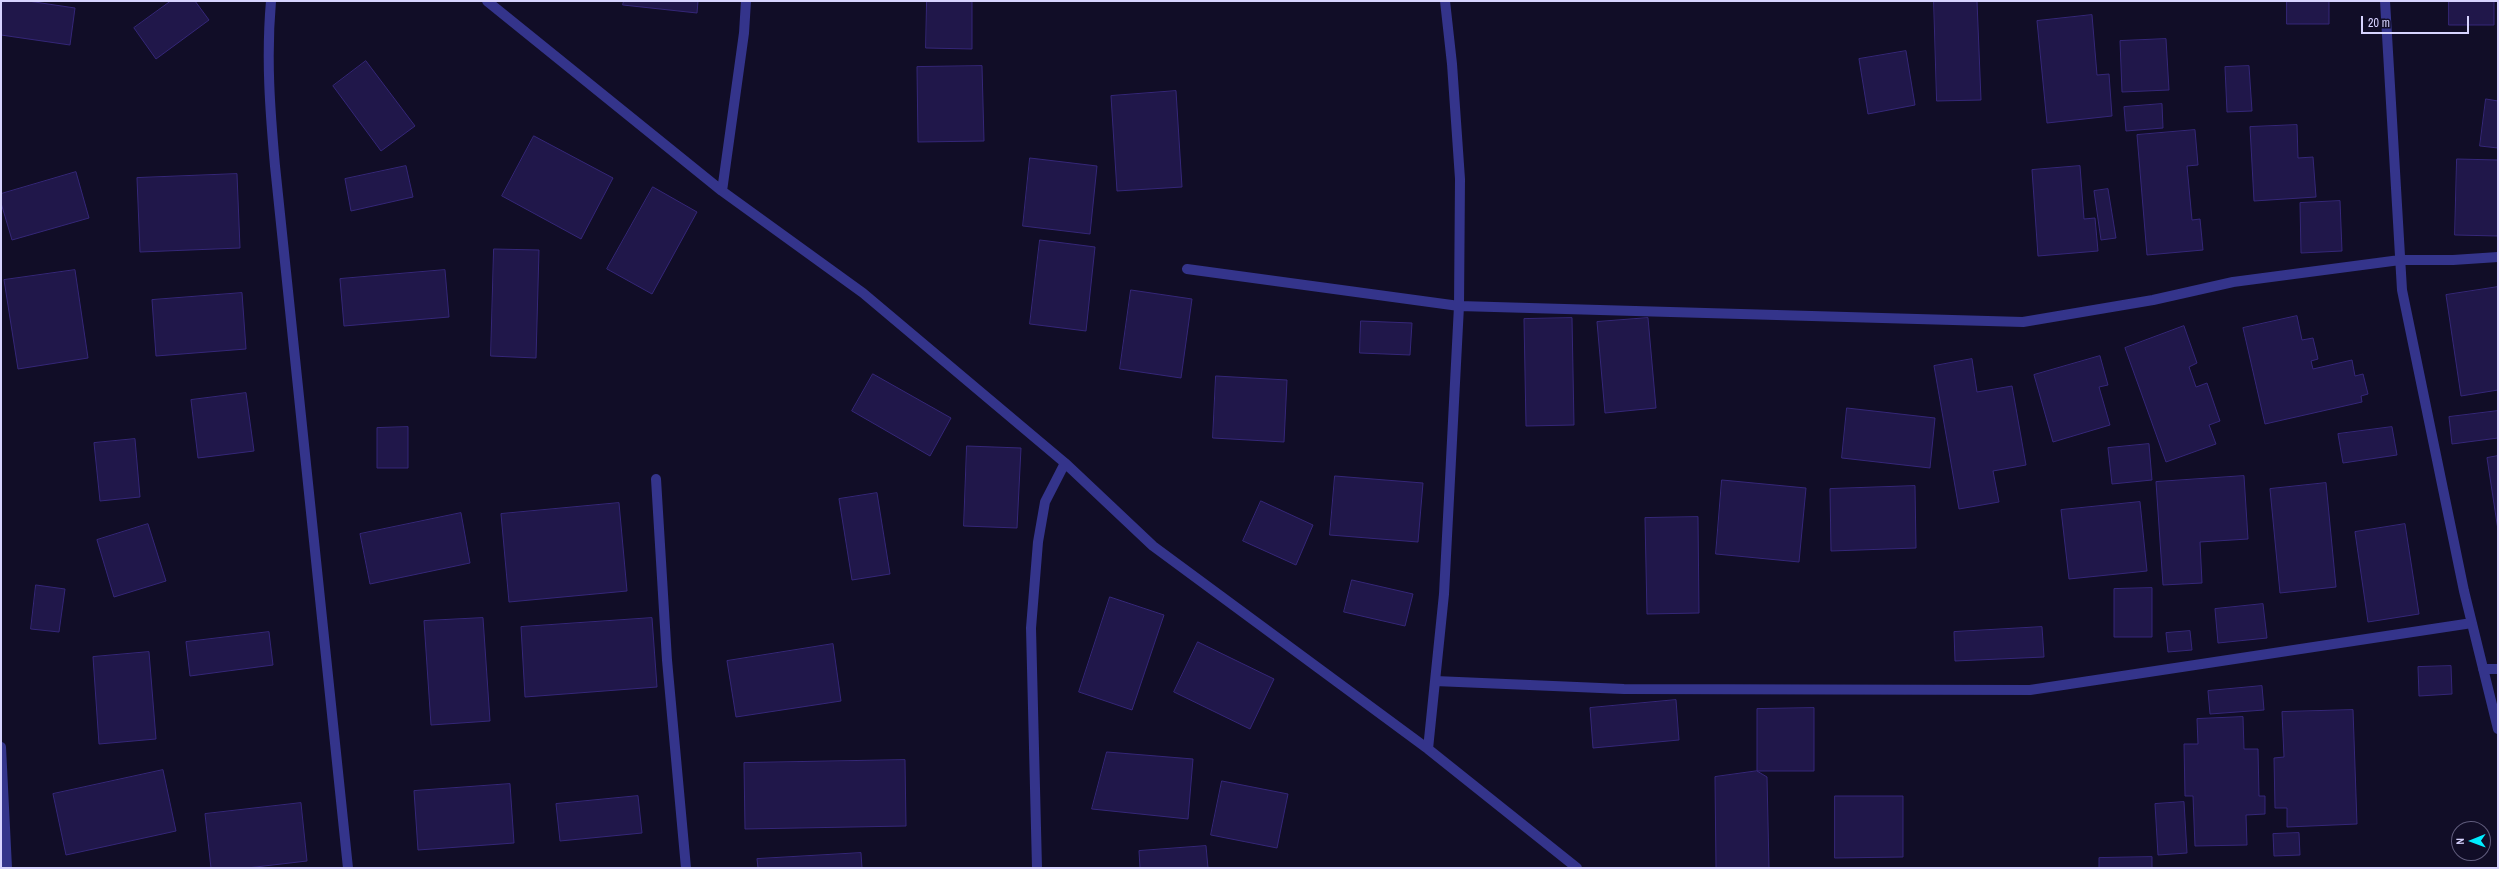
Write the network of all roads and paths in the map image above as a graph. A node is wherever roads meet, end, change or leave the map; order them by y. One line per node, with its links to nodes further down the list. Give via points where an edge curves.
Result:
1 (271, 1): 21 (street, via 268,74 275,166)
2 (487, 1): 6 (street)
3 (746, 1): 6 (street, via 744,33)
4 (1445, 1): 10 (street, via 1460,179)
5 (2385, 1): 8 (street)
6 (722, 192): 11 (street, via 863,293)
7 (2498, 257): 8 (street)
8 (2400, 260): 10 (street, via 2233,282 2153,300 2024,322); 13 (street, via 2402,290)
9 (1186, 269): 10 (street)
10 (1459, 306): 16 (street, via 1444,594)
11 (1065, 463): 19 (street, via 1153,546); 23 (street, via 1045,502 1038,542 1031,628)
12 (656, 479): 22 (street, via 667,660)
13 (2472, 623): 14 (street); 16 (street, via 2030,690 1624,689)
14 (2483, 669): 15 (street); 17 (street)
15 (2498, 669)
16 (1435, 681): 19 (street)
17 (2498, 729)
18 (1, 747): 20 (street)
19 (1428, 749): 24 (street)
20 (7, 868)
21 (348, 868)
22 (686, 868)
23 (1036, 868)
24 (1577, 868)

